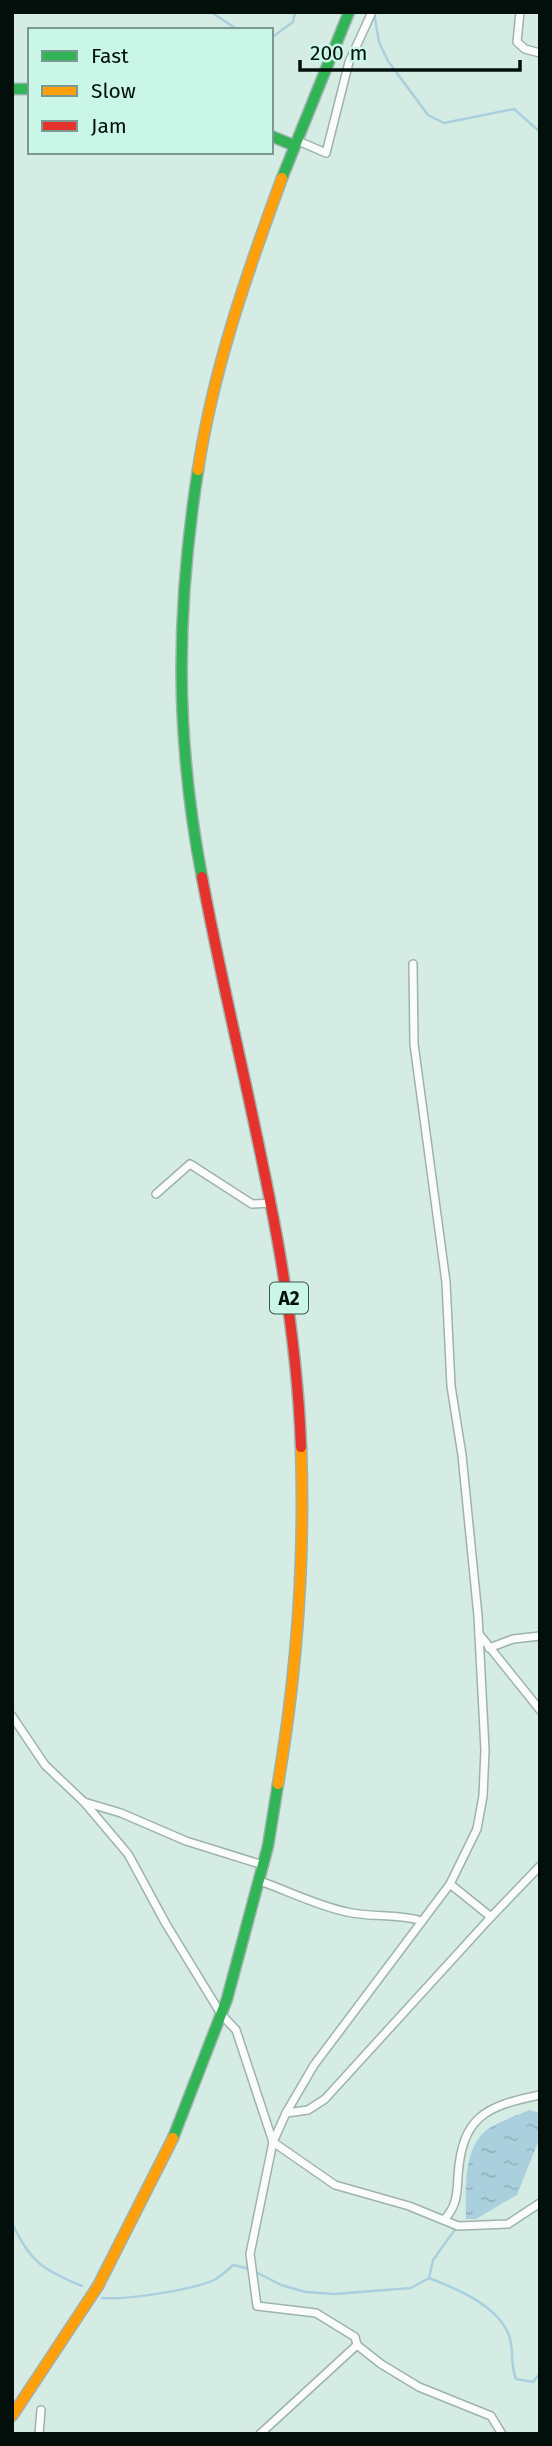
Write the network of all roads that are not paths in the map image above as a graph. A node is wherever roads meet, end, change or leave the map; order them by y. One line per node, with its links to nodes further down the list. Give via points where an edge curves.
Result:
1 (349, 12): 6 (main road, A2)
2 (372, 12): 6 (street, via 349,62 326,153)
3 (520, 12): 4 (street, via 517,42)
4 (540, 53)
5 (273, 137): 6 (main road)
6 (295, 143): 9 (main road, A2, via 236,305 213,387 193,489 180,629 180,701 191,825 210,933)
7 (413, 964): 10 (street, via 415,1044 446,1282 451,1386)
8 (156, 1194): 9 (street, via 190,1164 252,1203)
9 (272, 1203): 16 (main road, A2, via 295,1353 304,1524 293,1702)
10 (479, 1634): 12 (street); 19 (street, via 483,1796 477,1829)
11 (540, 1636): 12 (street)
12 (489, 1648): 13 (street)
13 (540, 1710)
14 (12, 1716): 15 (street, via 45,1765)
15 (84, 1802): 16 (street); 22 (street, via 128,1854)
16 (263, 1865): 18 (main road, A2)
17 (540, 1866): 20 (street)
18 (260, 1881): 21 (street, via 344,1912); 22 (main road, A2)
19 (450, 1884): 20 (street); 21 (street)
20 (491, 1917): 24 (street, via 325,2099 309,2110)
21 (422, 1921): 24 (street, via 314,2065)
22 (221, 2014): 25 (street, via 236,2030); 30 (main road, A2, via 184,2110 132,2222 90,2297)
23 (540, 2095): 27 (street, via 493,2108 470,2125 463,2141 454,2207)
24 (286, 2113): 25 (street)
25 (273, 2142): 27 (street, via 335,2185); 28 (street, via 250,2254 257,2306 316,2313 355,2337)
26 (540, 2203): 27 (street, via 508,2224 458,2226)
27 (444, 2220)
28 (357, 2345): 32 (street); 33 (street, via 419,2387 491,2416)
29 (41, 2410): 31 (street)
30 (12, 2416)
31 (39, 2434)
32 (260, 2434)
33 (502, 2434)

